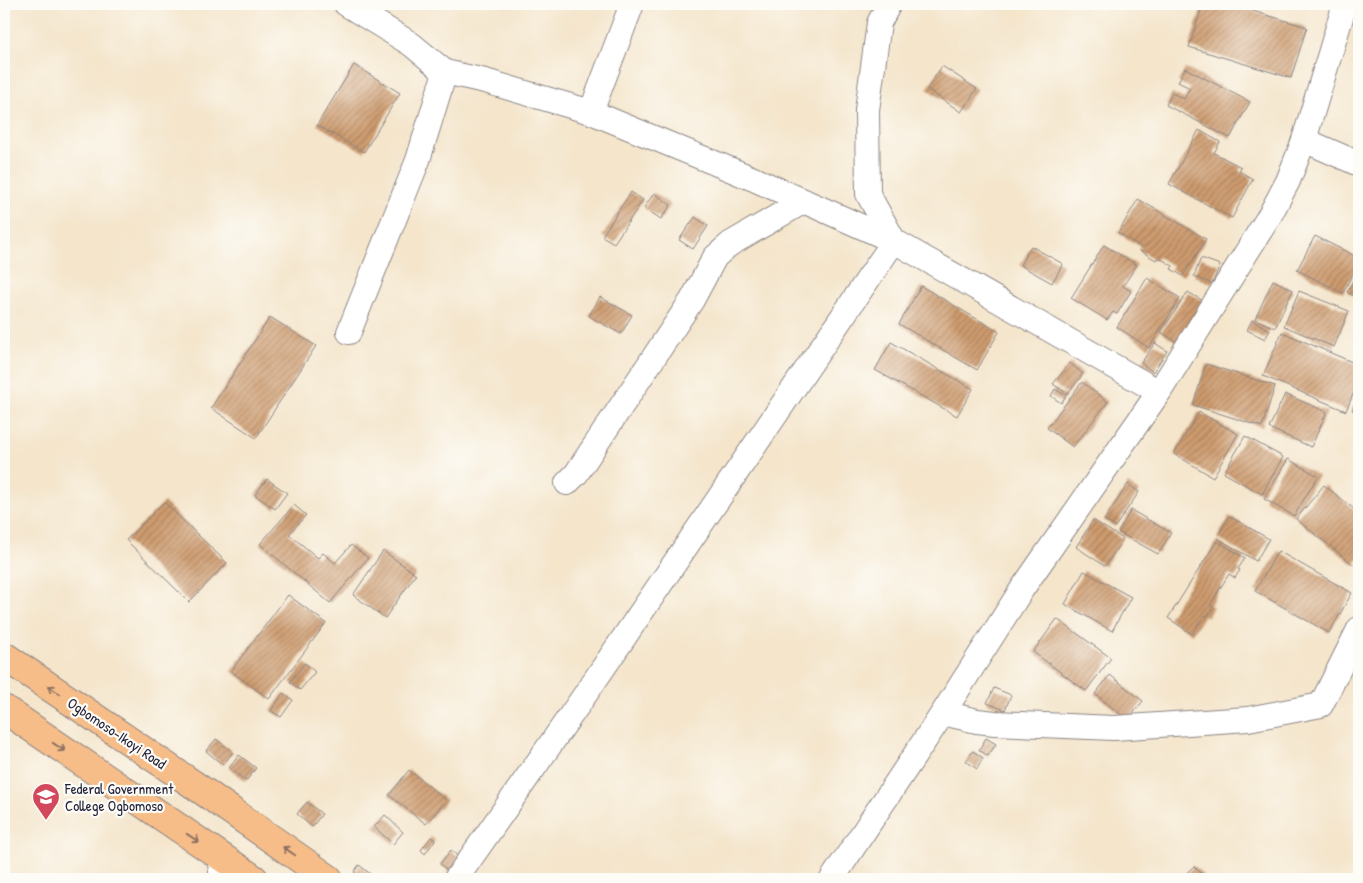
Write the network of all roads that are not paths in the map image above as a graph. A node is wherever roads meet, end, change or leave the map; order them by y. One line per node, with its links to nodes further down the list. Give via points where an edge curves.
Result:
1 (346, 4): 5 (street, via 411,44)
2 (632, 4): 6 (street)
3 (889, 4): 10 (street, via 879,23 867,110 868,194)
4 (1345, 4): 7 (street)
5 (444, 72): 6 (street); 11 (street, via 418,160)
6 (591, 112): 9 (street)
7 (1304, 140): 8 (street); 12 (street, via 1270,215)
8 (1359, 164)
9 (804, 201): 10 (street); 13 (street, via 730,244 714,257 692,300)
10 (894, 241): 12 (street); 21 (street)
11 (348, 332)
12 (1159, 392): 17 (street, via 1022,589)
13 (567, 483)
14 (1359, 629): 17 (street, via 1321,705 1248,719 1114,728 994,723)
15 (4, 656): 20 (main road, Ogbomoso-Ikoyi Road, one-way to 15)
16 (4, 710): 18 (main road, one-way to 18)
17 (943, 713): 22 (street)
18 (220, 868): 19 (main road)
19 (254, 879)
20 (329, 879)
21 (456, 879)
22 (832, 879)

